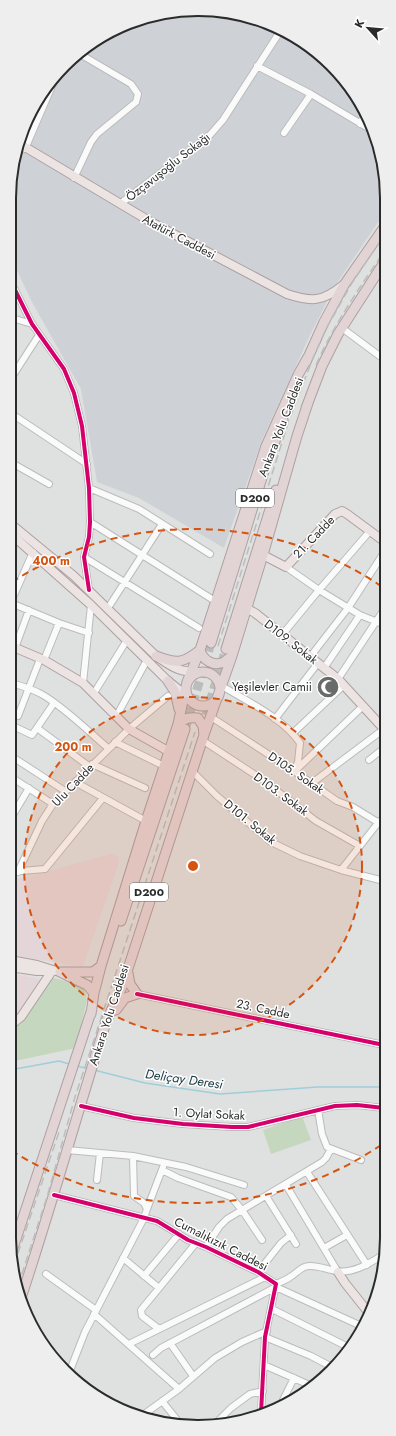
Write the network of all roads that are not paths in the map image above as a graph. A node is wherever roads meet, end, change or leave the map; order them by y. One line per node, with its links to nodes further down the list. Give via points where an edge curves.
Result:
1 (277, 35): 3 (street, Özçavuşoğlu Sokağı)
2 (84, 56): 12 (street, via 131,84 138,94 136,102 97,134)
3 (258, 66): 4 (street); 13 (street, Özçavuşoğlu Sokağı, via 223,120 209,136)
4 (311, 94): 7 (street); 9 (street)
5 (44, 101): 10 (street)
6 (362, 120): 7 (street)
7 (360, 124): 8 (street)
8 (366, 127)
9 (284, 133)
10 (28, 135)
11 (23, 147): 12 (main road, Atatürk Caddesi)
12 (74, 178): 13 (main road, Atatürk Caddesi)
13 (120, 204): 16 (main road, Atatürk Caddesi, via 287,294 301,299 318,299 332,295)
14 (380, 233): 16 (highway, Ankara Yolu Caddesi / D200)
15 (380, 269): 20 (highway, Ankara Yolu Caddesi / D200)
16 (344, 285): 22 (highway, Ankara Yolu Caddesi / D200)
17 (16, 292): 19 (street)
18 (16, 319): 19 (street)
19 (32, 324): 21 (street)
20 (342, 328): 23 (street); 25 (highway, Ankara Yolu Caddesi / D200, via 322,366)
21 (39, 335): 24 (street); 27 (street, via 64,369 74,393 82,426)
22 (308, 356): 48 (highway, via 266,446); 65 (highway, Ankara Yolu Caddesi / D200, via 265,468)
23 (380, 356)
24 (16, 371)
25 (308, 403): 40 (highway); 68 (highway, Ankara Yolu Caddesi / D200, via 288,454)
26 (16, 417): 27 (street)
27 (86, 464): 30 (street)
28 (16, 465): 29 (street)
29 (49, 484)
30 (89, 488): 31 (street); 32 (street, via 139,509)
31 (90, 522): 38 (street); 41 (street)
32 (162, 524): 38 (street); 39 (street)
33 (16, 528): 45 (main road)
34 (370, 531): 36 (main road, 21. Cadde); 43 (main road, 21. Cadde, via 342,511 335,514); 46 (street)
35 (16, 538): 37 (main road)
36 (380, 538)
37 (33, 552): 47 (street); 50 (main road)
38 (142, 554): 44 (street); 48 (street)
39 (210, 554)
40 (263, 555): 43 (main road, 21. Cadde); 52 (highway)
41 (84, 556): 44 (street); 45 (street)
42 (380, 559): 53 (street)
43 (286, 567): 46 (street)
44 (125, 582): 51 (street); 60 (street)
45 (89, 590): 51 (main road)
46 (319, 590): 53 (street); 62 (street)
47 (16, 591)
48 (215, 601): 67 (highway)
49 (16, 604): 54 (street)
50 (91, 605): 61 (street); 64 (main road)
51 (108, 608): 69 (main road)
52 (246, 608): 62 (main road, D109. Sokak); 68 (highway)
53 (348, 608): 55 (street); 70 (street)
54 (29, 610): 58 (street); 63 (street)
55 (360, 615): 57 (street); 73 (street)
56 (380, 616): 57 (street)
57 (376, 622): 59 (street); 76 (street)
58 (59, 623): 61 (street); 71 (street)
59 (380, 623)
60 (199, 628)
61 (89, 634): 77 (street)
62 (282, 635): 70 (main road, D109. Sokak)
63 (16, 640)
64 (127, 640): 72 (main road); 81 (street)
65 (211, 643)
66 (16, 648): 71 (main road)
67 (200, 650): 68 (highway, via 202,656 215,664 224,662); 69 (highway, via 185,661 179,662); 74 (highway)
68 (229, 652): 80 (highway)
69 (156, 656): 74 (main road, via 184,672)
70 (310, 657): 73 (main road, D109. Sokak)
71 (42, 660): 77 (main road); 79 (street)
72 (147, 660): 75 (main road); 88 (street)
73 (320, 665): 76 (main road, D109. Sokak); 90 (street)
74 (196, 672): 80 (highway, via 210,673 218,679); 82 (highway, via 187,682)
75 (168, 681): 82 (main road); 86 (highway, via 175,692)
76 (341, 682): 85 (main road, D109. Sokak); 97 (street)
77 (83, 683): 81 (main road)
78 (16, 685): 79 (street)
79 (29, 689): 84 (street); 87 (street)
80 (221, 690): 82 (highway, via 214,702 205,706 195,704); 89 (highway); 90 (street)
81 (94, 693): 88 (main road)
82 (186, 695): 86 (highway)
83 (168, 696): 95 (street, Ulu Cadde)
84 (54, 703): 94 (street); 100 (street)
85 (363, 706): 91 (main road, D109. Sokak); 108 (street)
86 (180, 713): 92 (highway)
87 (18, 716)
88 (116, 717): 95 (main road)
89 (211, 717): 98 (highway); 108 (street, D105. Sokak)
90 (275, 719): 97 (street)
91 (380, 725)
92 (182, 726): 98 (highway, via 184,719 198,718 203,726); 101 (highway); 131 (highway, Ankara Yolu Caddesi / D200)
93 (16, 727): 94 (street, via 32,735)
94 (37, 728): 105 (street)
95 (129, 729): 99 (street, Ulu Cadde); 101 (main road)
96 (380, 732): 111 (street)
97 (294, 734): 108 (street, via 300,743 298,762)
98 (202, 736): 107 (highway); 120 (street, D103. Sokak, via 316,821); 133 (highway, Ankara Yolu Caddesi / D200)
99 (115, 742): 100 (street, Ulu Cadde); 106 (street)
100 (108, 748): 105 (street, Ulu Cadde)
101 (168, 751): 106 (highway)
102 (380, 751): 104 (street)
103 (16, 759): 114 (street)
104 (369, 760)
105 (91, 766): 110 (street, Ulu Cadde); 113 (street)
106 (164, 766): 118 (highway)
107 (192, 771): 121 (street, D101. Sokak, via 271,842 300,856); 127 (highway)
108 (294, 771): 111 (street, D105. Sokak)
109 (16, 780): 112 (street)
110 (75, 782): 114 (street, Ulu Cadde); 115 (street)
111 (312, 784): 119 (street, D105. Sokak)
112 (29, 788): 116 (street); 117 (street)
113 (145, 788)
114 (65, 791): 116 (street, Ulu Cadde)
115 (103, 798): 118 (street); 122 (street, via 45,869)
116 (53, 804): 122 (street, Ulu Cadde)
117 (16, 810)
118 (146, 821): 125 (highway)
119 (378, 823): 120 (street)
120 (360, 846): 121 (street)
121 (341, 870): 123 (street, D101. Sokak)
122 (18, 872)
123 (380, 880)
124 (16, 961): 128 (main road)
125 (101, 966): 128 (highway, via 93,972); 129 (highway)
126 (16, 968): 128 (main road)
127 (128, 969): 130 (highway, via 130,984); 133 (highway)
128 (56, 971): 129 (highway, via 87,984); 132 (main road)
129 (94, 993): 131 (highway)
130 (137, 994): 134 (street, 23. Cadde); 135 (highway, via 121,1002 109,1030)
131 (91, 1014): 158 (highway, Ankara Yolu Caddesi / D200)
132 (16, 1021)
133 (106, 1022): 135 (highway, Ankara Yolu Caddesi / D200)
134 (380, 1044)
135 (97, 1049): 136 (highway, Ankara Yolu Caddesi / D200)
136 (81, 1106): 138 (street, 1. Oylat Sokak, via 134,1118 232,1127 248,1127); 140 (highway, Ankara Yolu Caddesi / D200)
137 (380, 1108): 138 (street, 1. Oylat Sokak, via 335,1106)
138 (318, 1110): 139 (street, via 324,1142)
139 (331, 1149): 143 (street); 146 (street, via 326,1158)
140 (67, 1150): 141 (street); 150 (highway, Ankara Yolu Caddesi / D200)
141 (100, 1153): 142 (street); 147 (street)
142 (133, 1156): 144 (street); 152 (street, via 134,1196)
143 (361, 1160)
144 (165, 1163): 145 (street); 148 (street)
145 (162, 1170): 152 (street); 153 (street, via 231,1197)
146 (307, 1172): 149 (street); 157 (street)
147 (96, 1180)
148 (244, 1185)
149 (286, 1185): 151 (street); 163 (street)
150 (54, 1195): 154 (street, Cumalıkızık Caddesi); 174 (highway, Ankara Yolu Caddesi / D200)
151 (266, 1196): 153 (street); 156 (street)
152 (147, 1208): 154 (street)
153 (242, 1210): 159 (street); 162 (street, via 227,1218 218,1227)
154 (144, 1218): 155 (street, Cumalıkızık Caddesi, via 157,1221); 164 (street)
155 (179, 1234): 160 (street, Cumalıkızık Caddesi); 170 (street)
156 (291, 1235): 161 (street); 167 (street, via 281,1243)
157 (347, 1235): 163 (street); 166 (street)
158 (16, 1239)
159 (262, 1240)
160 (196, 1243): 162 (street, Cumalıkızık Caddesi); 173 (street)
161 (296, 1244)
162 (206, 1247): 167 (street, Cumalıkızık Caddesi)
163 (324, 1248): 168 (street)
164 (122, 1258): 170 (street); 177 (street)
165 (379, 1258): 166 (street)
166 (367, 1265): 168 (street)
167 (258, 1272): 171 (street, Cumalıkızık Caddesi)
168 (338, 1272): 172 (street, via 309,1265); 176 (main road)
169 (46, 1274): 177 (street)
170 (144, 1276): 173 (street)
171 (265, 1277): 172 (street, Cumalıkızık Caddesi); 179 (street)
172 (276, 1286): 175 (street); 178 (street, Cumalıkızık Caddesi); 181 (street)
173 (159, 1288): 179 (street, via 141,1310 142,1316)
174 (24, 1290)
175 (272, 1309): 180 (street); 183 (street)
176 (366, 1309)
177 (95, 1312): 182 (street); 187 (street)
178 (359, 1323)
179 (159, 1329): 182 (street)
180 (266, 1334): 185 (street); 186 (street); 188 (street, via 242,1342 215,1358)
181 (170, 1343): 184 (street); 188 (street)
182 (129, 1344): 191 (street)
183 (345, 1345)
184 (153, 1355)
185 (264, 1365): 189 (street); 192 (street)
186 (329, 1365)
187 (71, 1369)
188 (193, 1376): 191 (street)
189 (294, 1378): 190 (street); 193 (street)
190 (307, 1384)
191 (179, 1388): 194 (street)
192 (263, 1391): 195 (street); 198 (street, via 250,1394)
193 (284, 1398)
194 (162, 1401): 196 (street); 197 (street)
195 (263, 1408)
196 (146, 1412)
197 (176, 1418)
198 (221, 1418)

